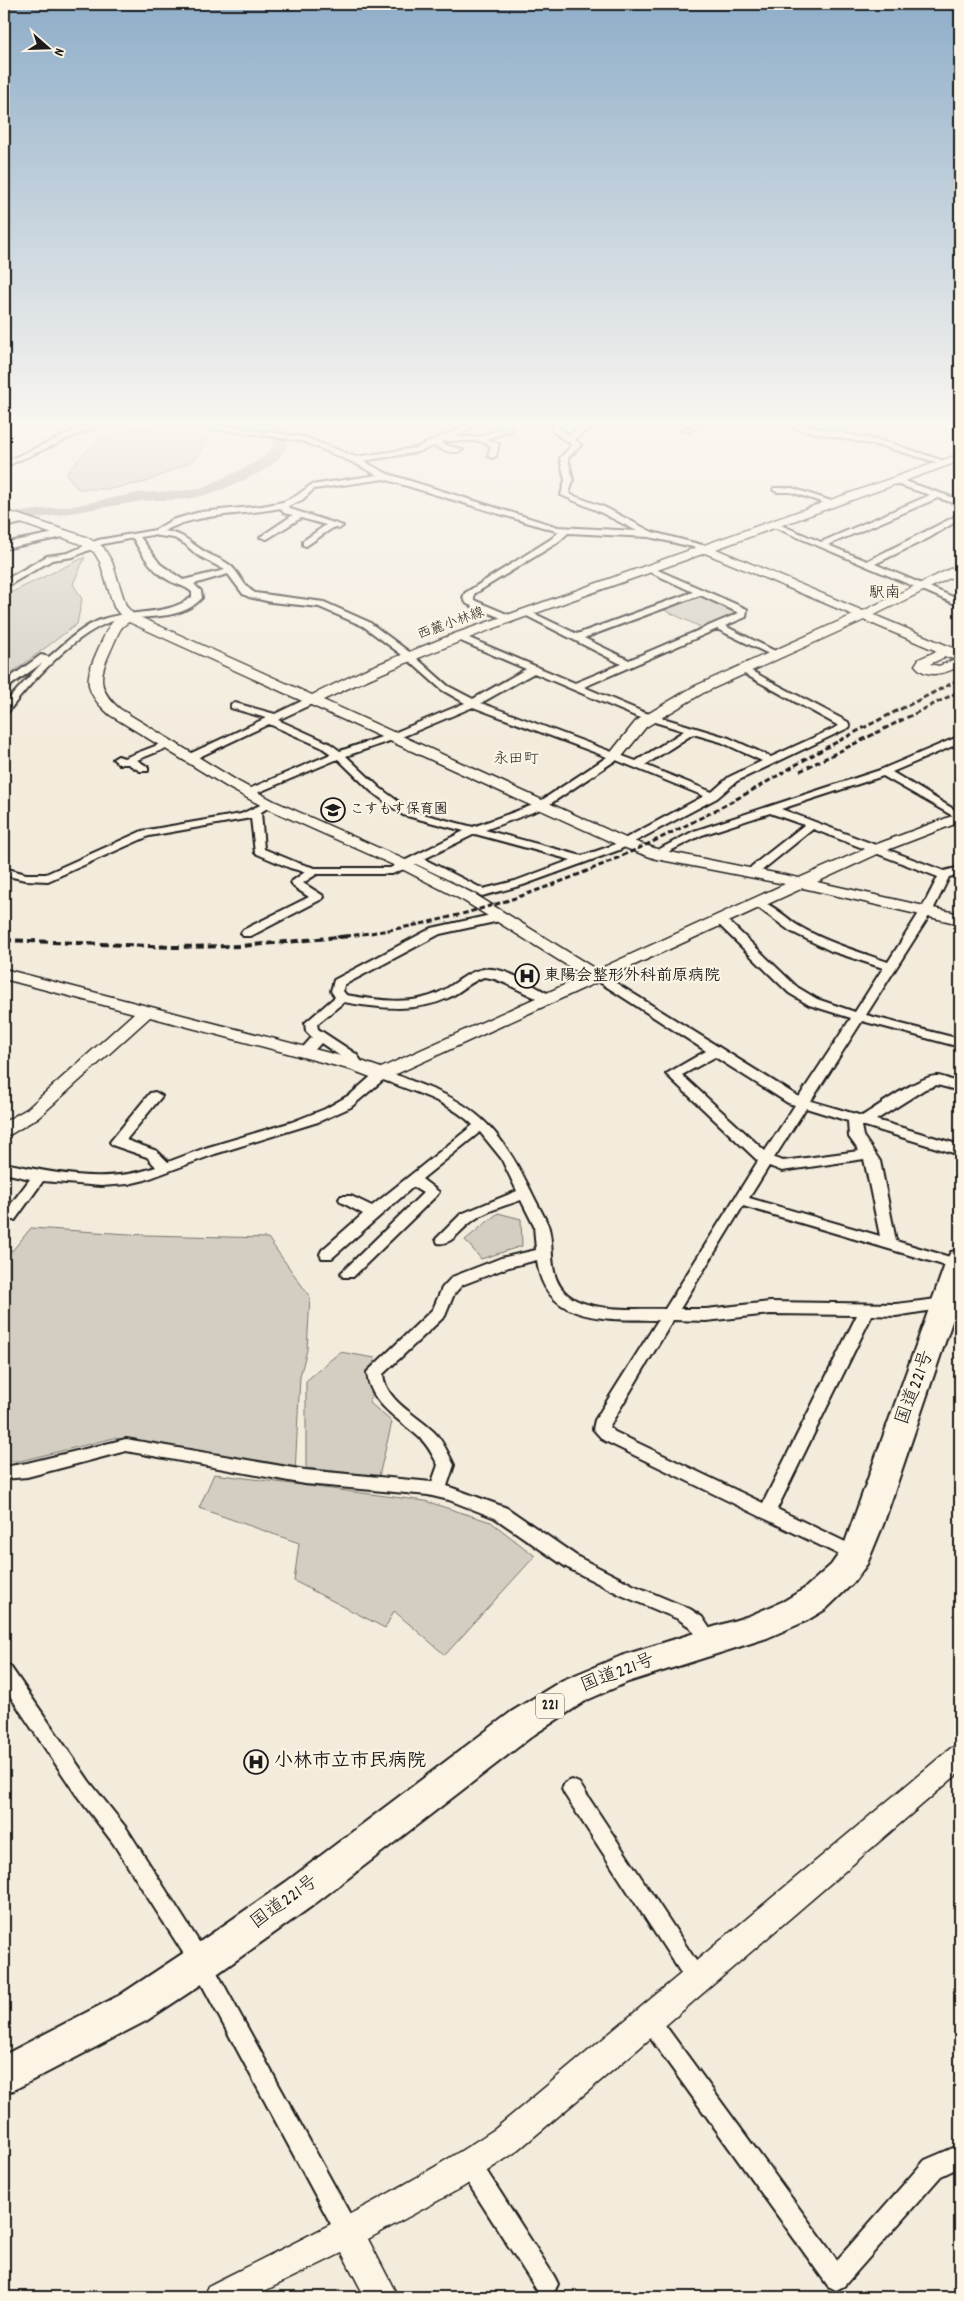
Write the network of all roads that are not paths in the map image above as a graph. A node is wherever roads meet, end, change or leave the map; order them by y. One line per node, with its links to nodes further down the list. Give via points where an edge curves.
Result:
1 (49, 528): 13 (street)
2 (161, 528): 12 (street)
3 (277, 528): 16 (street)
4 (330, 528): 17 (street)
5 (560, 528): 11 (street)
6 (638, 528): 14 (street)
7 (764, 528): 21 (street, 西麓小林線)
8 (781, 528): 19 (street)
9 (860, 528): 19 (street)
10 (939, 528): 23 (street)
11 (566, 530): 14 (street); 35 (street, via 554,541 470,593 470,602)
12 (157, 532): 15 (street); 26 (street, via 188,542)
13 (65, 534): 18 (street); 20 (street)
14 (649, 534): 21 (street)
15 (135, 535): 18 (street); 28 (street, via 157,568 177,582)
16 (264, 536)
17 (306, 543)
18 (93, 545): 27 (street, via 70,555 50,558); 34 (street, via 106,562 120,607)
19 (821, 545): 23 (street)
20 (4, 546): 22 (street, via 13,551)
21 (707, 549): 25 (main road, 西麓小林線); 33 (street)
22 (4, 556)
23 (868, 564): 29 (street)
24 (960, 568): 29 (street)
25 (650, 570): 30 (street); 32 (main road, 西麓小林線)
26 (230, 571): 28 (street); 44 (street, via 252,595 326,606 366,624)
27 (8, 582)
28 (189, 585): 34 (street, via 198,594 193,602 169,612)
29 (921, 587): 31 (street); 33 (street)
30 (701, 592): 36 (street, via 745,612); 41 (street)
31 (960, 603)
32 (526, 613): 35 (main road, 西麓小林線); 41 (street)
33 (864, 616): 42 (street); 43 (street)
34 (129, 617): 37 (street); 38 (street, via 105,620); 39 (street, via 117,623)
35 (511, 618): 40 (main road, 西麓小林線)
36 (717, 626): 43 (street); 46 (street)
37 (156, 630): 39 (street); 51 (street)
38 (83, 633): 49 (street, via 70,637); 54 (street, via 46,665)
39 (111, 636): 60 (street, via 94,682 101,700)
40 (459, 637): 44 (main road, 西麓小林線); 47 (street)
41 (576, 638): 46 (street)
42 (915, 638): 45 (street); 45 (street, via 933,649 933,658 944,654)
43 (776, 654): 48 (street)
44 (409, 656): 51 (main road, 西麓小林線); 52 (street, via 445,688)
45 (958, 657)
46 (629, 664): 50 (street)
47 (533, 669): 50 (street); 52 (street)
48 (742, 669): 55 (street); 66 (street, via 846,726)
49 (4, 686)
50 (575, 687): 55 (street)
51 (310, 700): 56 (street); 58 (street)
52 (473, 703): 58 (street); 62 (street)
53 (235, 706): 56 (street)
54 (4, 710)
55 (650, 717): 57 (street); 62 (street, via 635,729)
56 (272, 719): 61 (street); 63 (street)
57 (692, 730): 66 (street, via 725,740); 67 (street)
58 (392, 737): 61 (street); 73 (street)
59 (960, 739): 69 (street)
60 (168, 744): 63 (street); 65 (street)
61 (339, 755): 70 (street); 78 (street, via 402,810)
62 (615, 756): 67 (street); 73 (street)
63 (189, 758): 70 (street)
64 (118, 759): 65 (street)
65 (129, 760): 68 (street)
66 (772, 762): 71 (street, via 734,779)
67 (638, 765): 71 (street)
68 (144, 769)
69 (884, 772): 74 (street); 76 (street)
70 (248, 793): 72 (street)
71 (713, 796): 79 (street)
72 (270, 804): 75 (street); 83 (street)
73 (540, 806): 78 (street); 79 (street)
74 (773, 810): 77 (street); 81 (street, via 698,834)
75 (256, 813): 85 (street, via 146,833 48,878 24,877); 86 (street, via 258,851)
76 (960, 817): 80 (street)
77 (811, 825): 80 (street); 87 (street)
78 (473, 831): 82 (street); 83 (street)
79 (625, 843): 81 (street); 82 (street)
80 (877, 849): 88 (street); 89 (street)
81 (656, 854): 87 (street)
82 (584, 860): 83 (street, via 520,884 482,893)
83 (410, 862): 86 (street, via 392,871); 92 (street)
84 (960, 870): 88 (street)
85 (4, 871)
86 (315, 871): 95 (street, via 297,882 318,897)
87 (752, 874): 89 (street)
88 (944, 875): 91 (street)
89 (801, 883): 90 (street); 91 (street)
90 (758, 903): 94 (street); 96 (street, via 794,928 835,948)
91 (927, 910): 93 (street); 96 (street)
92 (500, 917): 98 (street); 99 (street, via 436,931 338,983 337,991)
93 (960, 919)
94 (720, 920): 98 (street); 102 (street, via 793,990 826,1008)
95 (247, 933)
96 (890, 967): 102 (street)
97 (4, 974): 101 (street)
98 (596, 976): 100 (street); 105 (street)
99 (342, 998): 100 (street, via 370,1004 415,1002 441,997 472,977 485,973); 103 (street, via 311,1023 312,1031)
100 (547, 998): 108 (street)
101 (145, 1013): 106 (street); 114 (street, via 33,1113)
102 (859, 1017): 104 (street); 111 (street)
103 (320, 1036): 106 (street); 107 (street, via 351,1057)
104 (960, 1043)
105 (715, 1051): 111 (street); 117 (street, via 673,1074)
106 (304, 1052): 107 (street)
107 (358, 1066): 108 (street)
108 (381, 1075): 113 (street, via 425,1090); 118 (street, via 346,1104 302,1123)
109 (960, 1087): 112 (street, via 936,1080)
110 (155, 1096): 118 (street, via 117,1142 152,1154)
111 (803, 1104): 112 (street); 117 (street)
112 (859, 1121): 115 (street); 116 (street, via 854,1129 856,1137)
113 (481, 1125): 121 (street); 122 (street, via 506,1156)
114 (4, 1130)
115 (960, 1150)
116 (868, 1154): 117 (street, via 782,1166); 128 (street, via 873,1161)
117 (766, 1160): 124 (street)
118 (165, 1167): 120 (street, via 119,1181 79,1183)
119 (4, 1168): 120 (street)
120 (39, 1176): 126 (street)
121 (412, 1180): 125 (street); 132 (street, via 432,1192)
122 (525, 1194): 127 (street, via 478,1211); 130 (street, via 541,1226)
123 (346, 1199): 125 (street)
124 (740, 1200): 128 (street); 135 (street)
125 (374, 1212): 129 (street)
126 (10, 1216)
127 (442, 1239)
128 (888, 1243): 131 (street)
129 (327, 1254)
130 (543, 1254): 135 (street, via 546,1273 558,1295 580,1309); 137 (street, via 506,1262 457,1281 446,1292 440,1312 375,1372 374,1382 380,1394 417,1424 435,1444 446,1465)
131 (960, 1263): 133 (highway, 国道221号 / 221)
132 (348, 1273)
133 (945, 1303): 134 (street, via 896,1310); 139 (highway, 国道221号 / 221)
134 (867, 1309): 135 (street, via 787,1307 706,1316); 138 (street)
135 (668, 1314): 138 (street, via 603,1420 601,1429 609,1436)
136 (4, 1473): 137 (street, via 126,1445 305,1477)
137 (438, 1490): 140 (street, via 501,1513 572,1562 684,1614 696,1622)
138 (767, 1512): 139 (street)
139 (856, 1555): 140 (highway, 国道221号 / 221, via 830,1587 795,1611 756,1628)
140 (710, 1642): 144 (highway, 国道221号 / 221, via 621,1670 575,1690 523,1723 299,1894)
141 (4, 1672): 144 (street, via 82,1787 120,1836)
142 (960, 1756): 145 (street)
143 (572, 1789): 145 (street)
144 (201, 1963): 147 (highway, 国道221号 / 221, via 133,2008); 150 (street)
145 (697, 1980): 146 (street)
146 (650, 2021): 148 (street, via 836,2278 933,2168); 149 (street, via 506,2140)
147 (4, 2076)
148 (960, 2156)
149 (469, 2164): 150 (street); 151 (street)
150 (348, 2233): 152 (main road); 153 (street)
151 (546, 2284)
152 (219, 2297)
153 (382, 2297)

